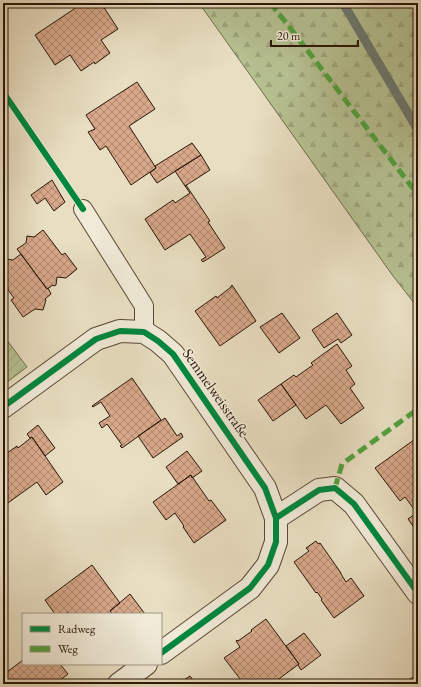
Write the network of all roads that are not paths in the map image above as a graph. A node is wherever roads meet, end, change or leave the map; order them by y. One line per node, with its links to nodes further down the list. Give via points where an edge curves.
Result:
1 (83, 209): 2 (lane, via 144,306)
2 (144, 332): 3 (street, via 120,331 96,339); 4 (street, Semmelweisstraße, via 173,354 265,488)
3 (3, 407)
4 (276, 518): 5 (street, via 319,490 336,488 354,504); 6 (street, Semmelweisstraße, via 276,542 268,565 250,588)
5 (418, 593)
6 (162, 652)
7 (145, 665): 8 (street)
8 (119, 684)

